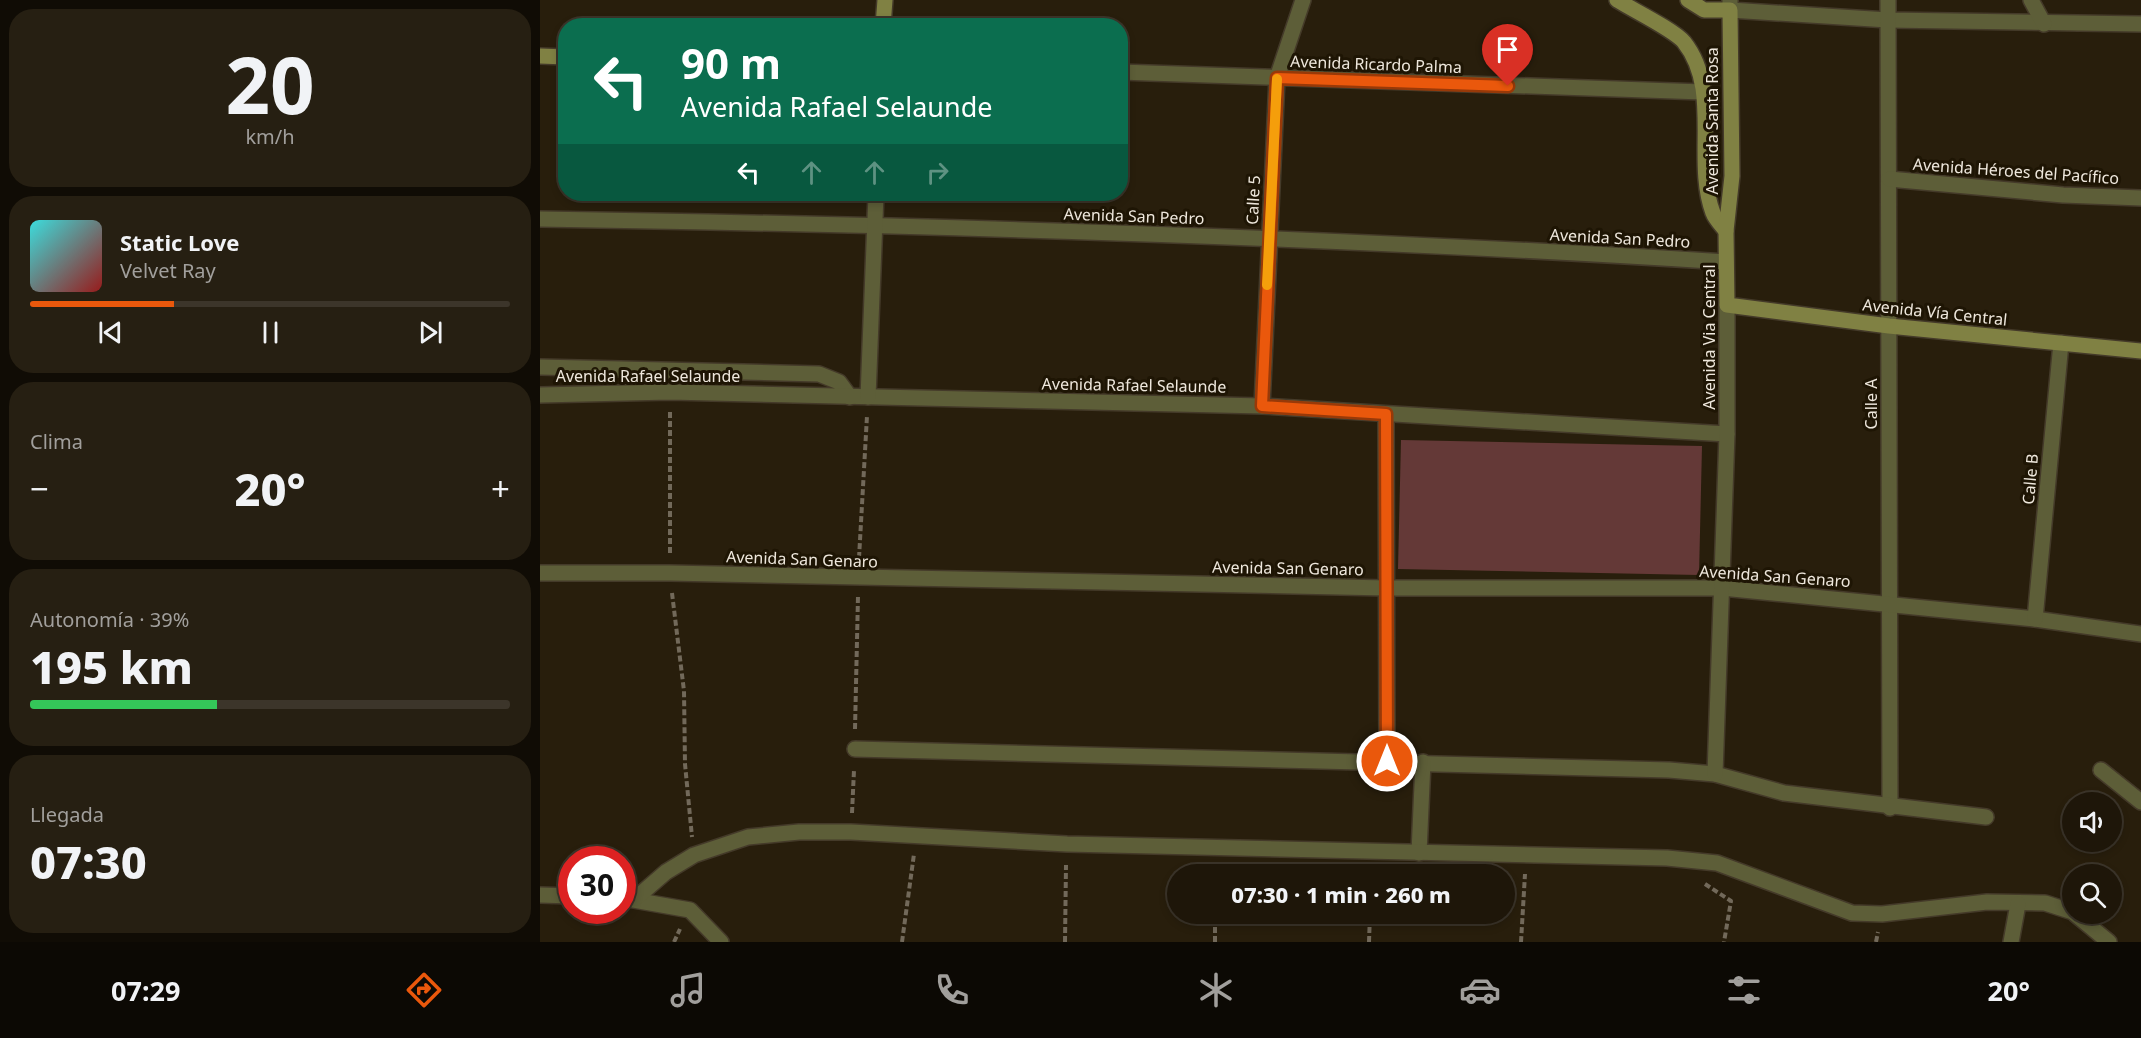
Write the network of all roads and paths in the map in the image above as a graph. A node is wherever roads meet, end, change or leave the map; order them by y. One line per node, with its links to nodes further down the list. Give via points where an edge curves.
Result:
1 (885, 0): 8 (street)
2 (1303, 0): 15 (street, Calle 5)
3 (1617, 0): 16 (street, Avenida Santa Rosa, via 1682,40 1698,64)
4 (1688, 0): 7 (street, via 1704,10)
5 (1888, 0): 9 (street, Calle A)
6 (2031, 0): 10 (street)
7 (1730, 5): 9 (street); 22 (street, Avenida Santa Rosa, via 1732,176)
8 (884, 18)
9 (1888, 20): 10 (street); 17 (street, Calle A)
10 (2044, 24): 11 (street)
11 (2141, 24)
12 (540, 56): 13 (street)
13 (558, 57)
14 (1128, 72): 15 (street, Avenida Ricardo Palma)
15 (1277, 78): 16 (street, Avenida Ricardo Palma); 23 (street, Calle 5)
16 (1703, 92): 22 (street, via 1708,190 1713,214)
17 (1888, 179): 18 (street, Avenida Héroes del Pacífico); 26 (street, Calle A)
18 (2141, 198)
19 (876, 201): 21 (street)
20 (540, 219): 21 (street, Avenida San Pedro)
21 (875, 224): 23 (street, Avenida San Pedro); 33 (street)
22 (1726, 231): 24 (street, Avenida Via Central)
23 (1269, 239): 24 (street, Avenida San Pedro); 34 (street, Calle 5)
24 (1726, 262): 25 (street, Avenida Via Central)
25 (1726, 305): 26 (street, Avenida Vía Central); 36 (street, Avenida Via Central)
26 (1889, 326): 27 (street, Avenida Vía Central); 42 (street, Calle A)
27 (2061, 343): 28 (street, Avenida Vía Central); 43 (street, Calle B)
28 (2141, 351)
29 (540, 367): 32 (street, via 819,374 839,382)
30 (670, 392): 31 (street, Avenida Rafael Selaunde); 32 (street, Avenida Rafael Selaunde); 38 (path)
31 (540, 395)
32 (850, 397): 33 (street, Avenida Rafael Selaunde)
33 (868, 398): 34 (street, Avenida Rafael Selaunde); 39 (path)
34 (1262, 406): 35 (street, Avenida Rafael Selaunde)
35 (1386, 414): 36 (street, Avenida Rafael Selaunde); 40 (street)
36 (1727, 434): 41 (street, Avenida Via Central)
37 (540, 573): 38 (street, Avenida San Genaro)
38 (670, 573): 39 (street, Avenida San Genaro); 57 (path, via 684,691 685,764)
39 (858, 578): 40 (street, Avenida San Genaro); 45 (path)
40 (1386, 588): 41 (street, Avenida San Genaro); 46 (street)
41 (1722, 588): 42 (street, Avenida San Genaro); 49 (street, Avenida Via Central)
42 (1890, 603): 43 (street, Avenida San Genaro); 51 (street, Calle A)
43 (2035, 619): 44 (street, Avenida San Genaro)
44 (2141, 634)
45 (855, 749): 46 (street); 53 (path)
46 (1387, 761): 47 (street)
47 (1423, 762): 49 (street); 56 (street)
48 (2101, 770): 50 (street)
49 (1715, 774): 51 (street, via 1784,793)
50 (2141, 802)
51 (1890, 808): 52 (street)
52 (1986, 817)
53 (851, 832): 54 (street); 57 (street, via 748,837)
54 (917, 837): 55 (street); 70 (path)
55 (1067, 844): 56 (street); 71 (path)
56 (1419, 853): 58 (street)
57 (694, 855): 60 (street)
58 (1526, 855): 64 (street, via 1717,863 1852,912 1881,914 1987,902); 74 (path)
59 (1703, 883): 75 (path, via 1731,901)
60 (636, 893)
61 (540, 895): 62 (street)
62 (558, 896)
63 (636, 899): 69 (street, via 690,910)
64 (2018, 904): 65 (street, via 2045,903); 76 (street)
65 (2062, 909)
66 (1215, 924): 72 (path)
67 (1370, 924): 73 (path)
68 (2087, 924): 77 (street)
69 (721, 942)
70 (902, 942)
71 (1065, 942)
72 (1215, 942)
73 (1369, 942)
74 (1521, 942)
75 (1724, 942)
76 (2010, 942)
77 (2109, 942)

